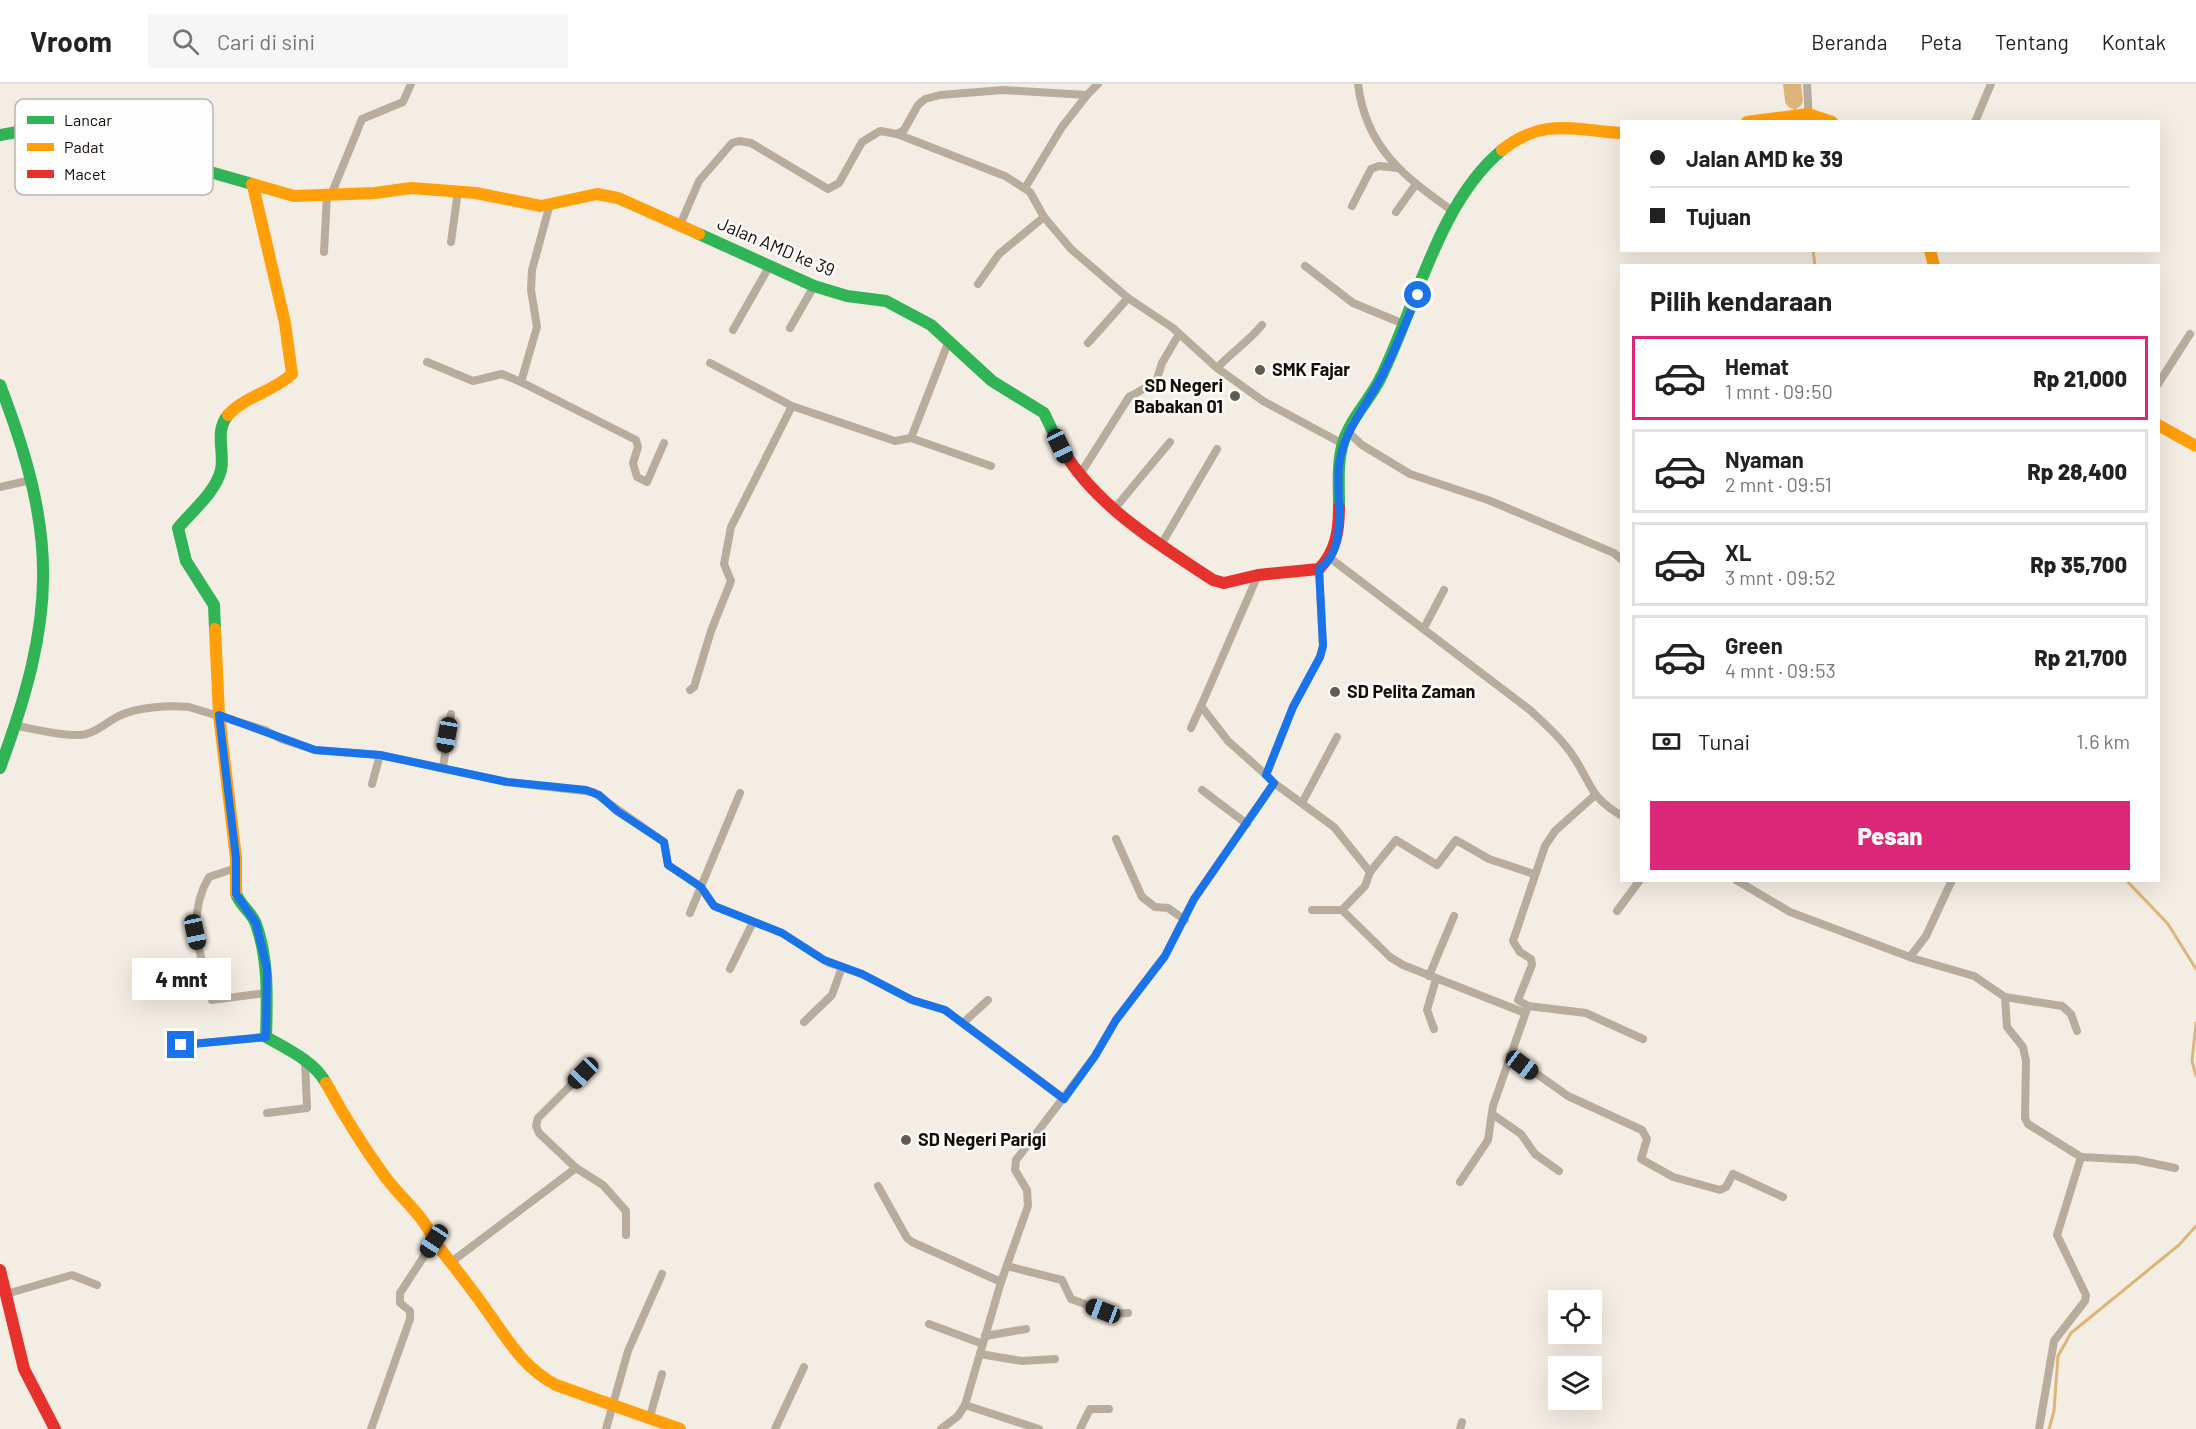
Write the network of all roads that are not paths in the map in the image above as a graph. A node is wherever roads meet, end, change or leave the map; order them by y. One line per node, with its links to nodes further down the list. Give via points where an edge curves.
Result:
1 (411, 84): 21 (street, via 402,102 362,119)
2 (1098, 84): 7 (street)
3 (1358, 84): 15 (street, via 1378,146)
4 (1807, 84): 8 (street)
5 (1991, 84): 10 (street)
6 (1004, 87): 7 (street); 13 (street, via 925,99)
7 (1087, 95): 19 (street, via 1062,127)
8 (1808, 118): 9 (street, via 1783,116)
9 (1759, 120)
10 (1976, 120)
11 (1620, 133): 25 (street, via 1560,126 1524,135 1483,168)
12 (15, 134): 14 (street, Jalan AMD ke 39)
13 (897, 134): 19 (street, via 989,168); 27 (street, via 880,131 867,137 839,183 828,189 751,143 732,143 699,181)
14 (0, 135)
15 (1396, 168): 17 (street); 23 (street, via 1371,169)
16 (213, 174): 18 (street, Jalan AMD ke 39)
17 (1416, 184): 24 (street); 25 (street)
18 (253, 186): 21 (street, Jalan AMD ke 39, via 294,196); 73 (street, via 285,323 292,374 275,390 238,406 224,419 218,435 222,459 218,479 178,528 179,548 189,571 214,605)
19 (1025, 188): 26 (street, via 1037,200)
20 (458, 191): 21 (street, Jalan AMD ke 39, via 411,188); 22 (street, Jalan AMD ke 39, via 527,205); 28 (street)
21 (329, 195): 29 (street)
22 (550, 204): 27 (street, Jalan AMD ke 39, via 609,195); 47 (street, via 532,270 537,327)
23 (1352, 206)
24 (1396, 212)
25 (1454, 212): 35 (street)
26 (1044, 217): 32 (street, via 999,255); 34 (street, via 1071,249)
27 (680, 225): 30 (street, Jalan AMD ke 39)
28 (451, 242)
29 (324, 252)
30 (770, 265): 33 (street, Jalan AMD ke 39); 38 (street)
31 (1305, 266): 35 (street, via 1353,303)
32 (978, 284)
33 (814, 285): 37 (street); 41 (street, Jalan AMD ke 39, via 893,304 921,318)
34 (1128, 297): 39 (street); 42 (street)
35 (1404, 324): 51 (street, via 1379,381)
36 (1262, 325): 45 (street, via 1249,342 1230,353)
37 (790, 328)
38 (733, 330)
39 (1179, 334): 45 (street); 59 (street, via 1156,382 1129,398)
40 (2190, 334): 46 (street)
41 (948, 343): 52 (street); 59 (street, Jalan AMD ke 39, via 992,381 1044,413)
42 (1089, 343)
43 (427, 362): 47 (street, via 473,381 502,374)
44 (710, 363): 49 (street)
45 (1217, 368): 55 (street, via 1281,412)
46 (2160, 381)
47 (521, 382): 54 (street, via 636,440 634,467 637,477 647,482)
48 (0, 385): 60 (street)
49 (792, 406): 52 (street, via 895,441); 70 (street, via 731,527 724,561 731,581)
50 (2160, 428): 56 (street)
51 (1348, 432): 55 (street); 65 (street, via 1410,474 1488,500)
52 (911, 438): 58 (street)
53 (1170, 442): 62 (street)
54 (664, 443)
55 (1343, 444): 64 (street, via 1337,542)
56 (2196, 446)
57 (1217, 449): 63 (street)
58 (991, 466)
59 (1079, 476): 62 (street, Jalan AMD ke 39)
60 (32, 480): 61 (street); 74 (street, via 44,548 45,588 33,667)
61 (0, 487)
62 (1115, 508): 63 (street, Jalan AMD ke 39)
63 (1161, 545): 67 (street, Jalan AMD ke 39, via 1218,582)
64 (1330, 558): 66 (street); 69 (street)
65 (1620, 558)
66 (1319, 569): 67 (street, Jalan AMD ke 39); 80 (street, via 1323,646)
67 (1258, 575): 71 (street)
68 (1444, 590): 69 (street)
69 (1424, 628): 85 (street, via 1552,730 1574,757)
70 (690, 690)
71 (1201, 706): 75 (street); 80 (street, via 1228,741)
72 (451, 714): 78 (street)
73 (219, 715): 74 (street, via 177,706 154,709 120,716 80,735); 77 (street, via 308,748); 90 (street)
74 (15, 726): 79 (street)
75 (1191, 728)
76 (1337, 737): 86 (street)
77 (380, 755): 78 (street); 82 (street)
78 (443, 767): 96 (street, via 507,782 586,790 599,795 664,842 670,868)
79 (0, 768)
80 (1266, 775): 81 (street)
81 (1274, 783): 86 (street); 88 (street)
82 (372, 784)
83 (1202, 790): 88 (street)
84 (740, 793): 96 (street)
85 (1594, 796): 87 (street); 92 (street, via 1555,831)
86 (1302, 803): 91 (street, via 1341,834)
87 (1620, 815)
88 (1247, 824): 102 (street, via 1194,899)
89 (1116, 839): 102 (street, via 1142,897)
90 (236, 868): 108 (street, via 236,894 254,918 260,935 267,969); 108 (street, via 209,877 203,887 195,932 201,961 212,1000)
91 (1370, 872): 92 (street, via 1396,840 1437,865 1456,840 1489,859); 98 (street, via 1365,886)
92 (1534, 874): 111 (street, via 1513,941 1531,959 1518,1000)
93 (1639, 882): 99 (street)
94 (1739, 882): 104 (street, via 1790,912)
95 (1951, 882): 104 (street, via 1926,936)
96 (701, 887): 100 (street); 103 (street, via 710,903)
97 (1312, 910): 98 (street)
98 (1342, 910): 107 (street, via 1390,957)
99 (1617, 911)
100 (690, 913)
101 (1454, 916): 107 (street)
102 (1185, 920): 122 (street, via 1165,956 1116,1020)
103 (753, 922): 105 (street, via 789,936 817,956); 106 (street)
104 (1910, 957): 109 (street, via 1974,976)
105 (842, 967): 112 (street, via 832,995); 113 (street, via 912,1000 940,1007)
106 (730, 969)
107 (1432, 977): 111 (street); 114 (street, via 1427,1010)
108 (266, 993): 116 (street)
109 (2005, 997): 115 (street, via 2062,1006 2071,1014); 125 (street, via 2007,1027 2023,1047 2026,1061 2025,1118 2028,1124)
110 (988, 1000): 113 (street)
111 (1527, 1010): 117 (street, via 1586,1013); 119 (street)
112 (804, 1022)
113 (963, 1023): 122 (street)
114 (1434, 1029)
115 (2077, 1031)
116 (266, 1037): 118 (street); 120 (street)
117 (1643, 1039)
118 (181, 1045)
119 (1510, 1055): 124 (street); 131 (street, via 1568,1096 1642,1130 1647,1139 1641,1159 1673,1177 1720,1190 1733,1174)
120 (305, 1060): 123 (street, via 308,1106); 133 (street, via 321,1074 350,1125 387,1179 430,1230)
121 (583, 1073): 126 (street, via 538,1118 536,1126)
122 (1064, 1099): 135 (street, via 1015,1164 1016,1174 1027,1191 1028,1206)
123 (267, 1113)
124 (1492, 1114): 128 (street, via 1521,1134 1535,1154); 129 (street, via 1484,1147)
125 (2081, 1157): 127 (street, via 2137,1160); 161 (street, via 2057,1235 2086,1295 2054,1341)
126 (576, 1168): 132 (street, via 603,1185 626,1211); 134 (street)
127 (2175, 1168)
128 (1559, 1171)
129 (1460, 1182)
130 (878, 1186): 138 (street, via 912,1242)
131 (1782, 1197)
132 (627, 1235)
133 (434, 1241): 134 (street); 154 (street, via 400,1293 400,1303 410,1311 410,1319)
134 (450, 1263): 150 (street, via 507,1343 539,1376)
135 (1007, 1266): 138 (street); 141 (street, via 1062,1280 1071,1299 1112,1314)
136 (0, 1270): 140 (street)
137 (662, 1274): 150 (street, via 628,1351)
138 (1001, 1282): 144 (street)
139 (97, 1285): 140 (street, via 72,1275)
140 (6, 1294): 153 (street, via 24,1369)
141 (1128, 1313)
142 (929, 1324): 144 (street)
143 (1026, 1329): 144 (street)
144 (984, 1340): 145 (street)
145 (980, 1354): 146 (street, via 1022,1361); 149 (street)
146 (1054, 1359)
147 (804, 1367): 157 (street)
148 (662, 1374): 152 (street)
149 (965, 1404): 158 (street, via 958,1416); 159 (street)
150 (612, 1407): 152 (street); 155 (street)
151 (1108, 1409): 160 (street, via 1090,1409)
152 (649, 1420): 156 (street)
153 (55, 1429)
154 (371, 1429)
155 (606, 1429)
156 (680, 1429)
157 (775, 1429)
158 (941, 1429)
159 (1039, 1429)
160 (1080, 1429)
161 (2039, 1429)

